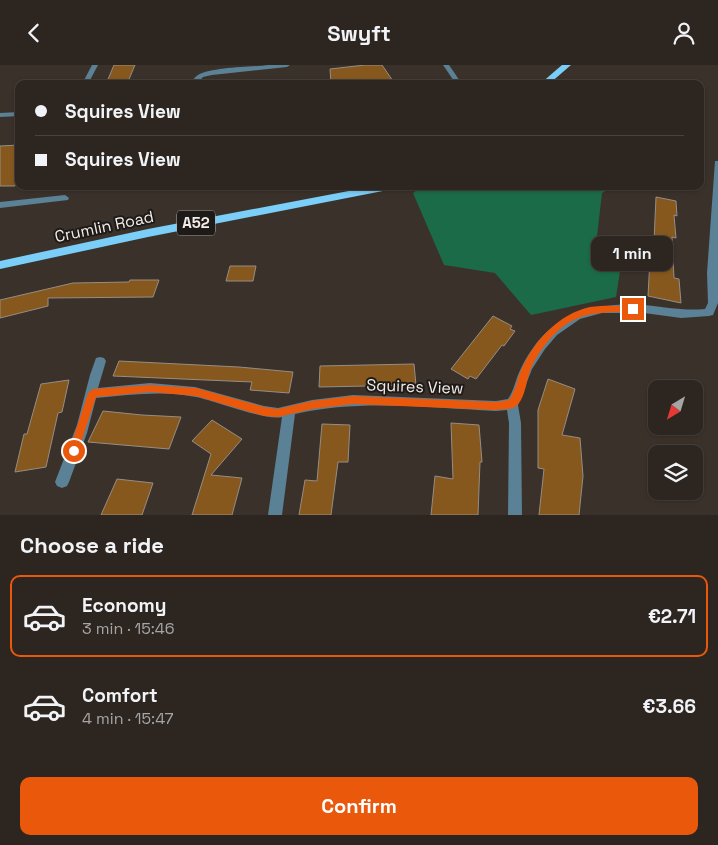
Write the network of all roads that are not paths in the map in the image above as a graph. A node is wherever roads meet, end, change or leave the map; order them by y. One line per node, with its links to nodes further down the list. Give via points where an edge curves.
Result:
1 (95, 65): 5 (street)
2 (287, 65): 6 (street, via 212,73)
3 (446, 65): 7 (street)
4 (567, 65): 8 (main road)
5 (88, 80)
6 (196, 80)
7 (456, 80)
8 (549, 80)
9 (15, 114): 10 (street)
10 (0, 115)
11 (718, 163): 12 (street)
12 (718, 167): 16 (street)
13 (372, 190): 17 (main road, Crumlin Road / A52)
14 (65, 198): 15 (street)
15 (0, 205)
16 (716, 253): 20 (street, via 712,273 713,303 709,312 685,315 644,309 591,310 568,319 542,344 526,368)
17 (0, 265)
18 (100, 361): 19 (street, via 93,377)
19 (93, 393): 21 (street, Squires View, via 150,389 196,392 264,411); 22 (street)
20 (512, 404): 21 (street, Squires View, via 353,400); 24 (street)
21 (289, 411): 23 (street)
22 (62, 483)
23 (275, 515)
24 (515, 515)

